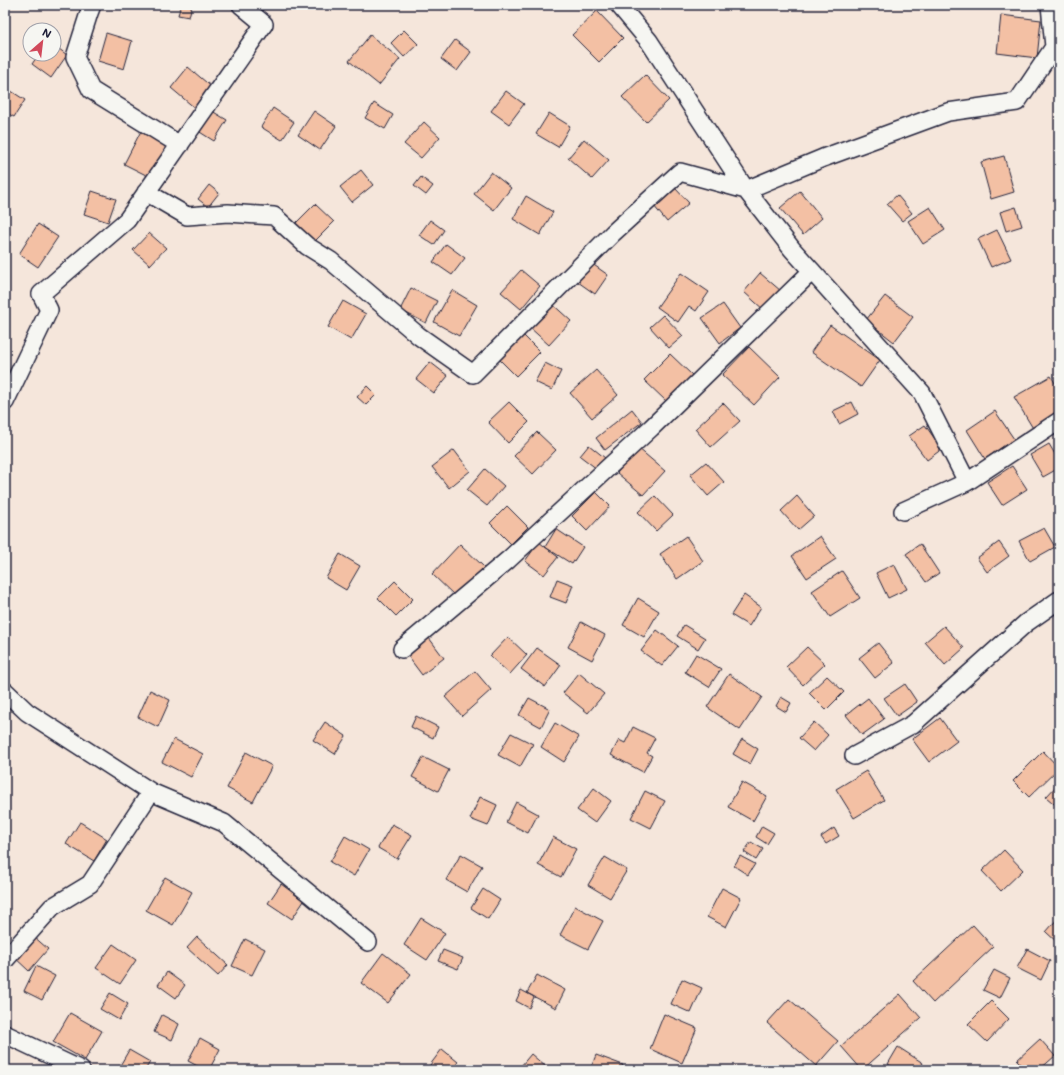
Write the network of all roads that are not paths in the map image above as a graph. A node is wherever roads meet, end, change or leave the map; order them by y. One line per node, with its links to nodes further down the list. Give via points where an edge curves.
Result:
1 (92, 5): 5 (street, via 75,57 90,90)
2 (241, 5): 5 (street, via 264,24)
3 (619, 5): 6 (street, via 649,41)
4 (1050, 5): 6 (street, via 1054,47 1018,102 948,112 823,158)
5 (180, 145): 7 (street)
6 (746, 190): 7 (street, via 680,172 613,233 473,374 419,336 331,261 307,246 274,216 228,213 187,216); 8 (street)
7 (146, 192): 9 (street, via 127,220 42,294 49,310)
8 (812, 271): 11 (street, via 922,393); 14 (street, via 651,428 508,560)
9 (5, 402)
10 (1059, 421): 11 (street)
11 (967, 482): 12 (street)
12 (903, 511)
13 (1059, 600): 16 (street, via 1026,623 913,724)
14 (402, 649)
15 (5, 690): 17 (street, via 27,712)
16 (854, 756)
17 (151, 792): 18 (street, via 224,823); 19 (street, via 90,884 52,908)
18 (368, 942)
19 (5, 960)
20 (5, 1034): 21 (street)
21 (81, 1070)

